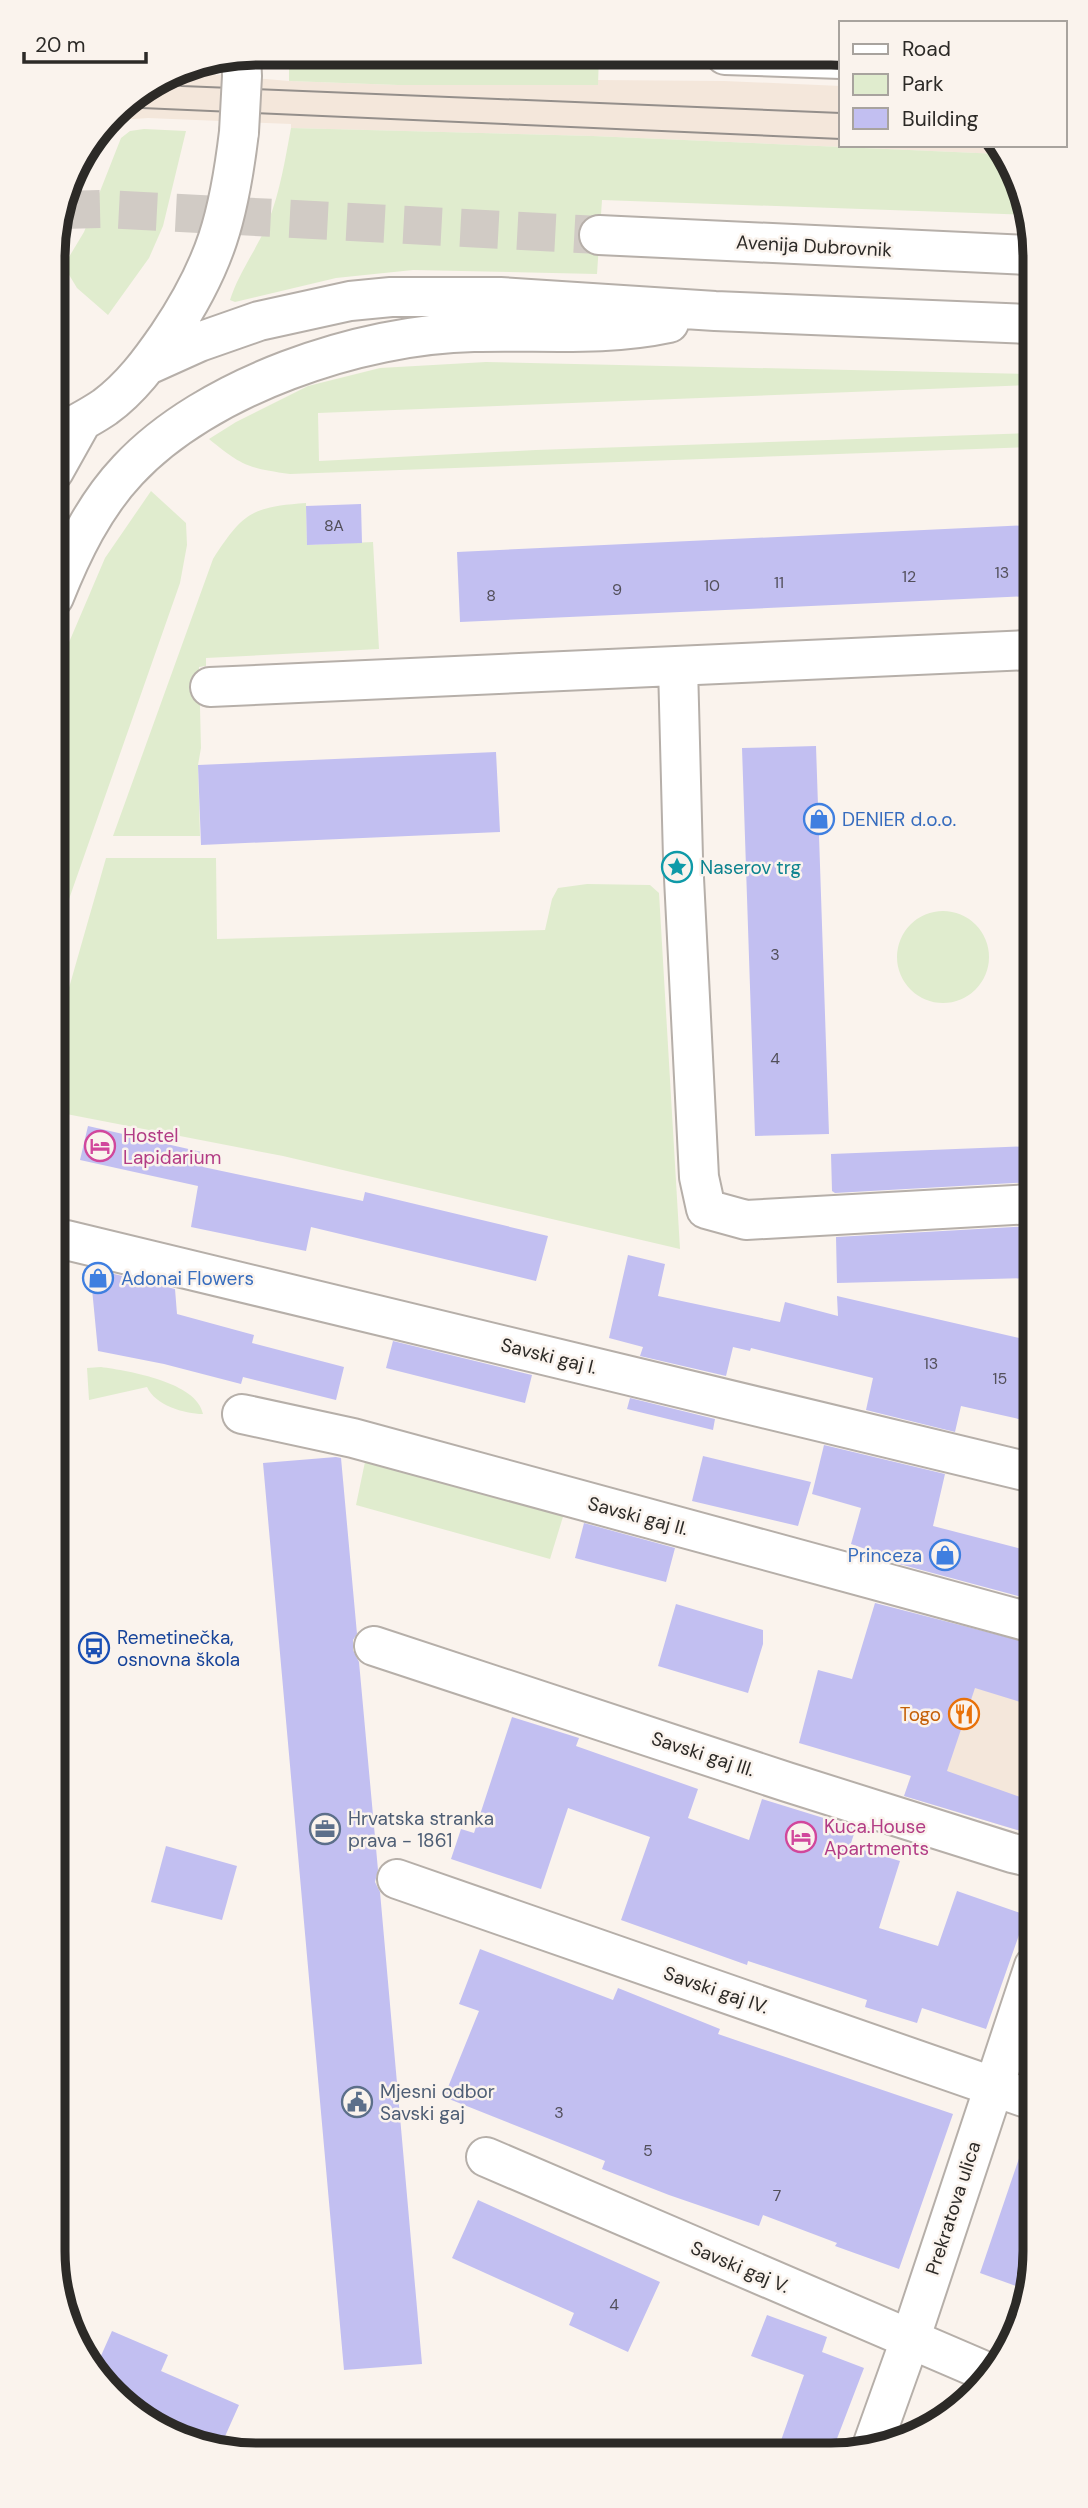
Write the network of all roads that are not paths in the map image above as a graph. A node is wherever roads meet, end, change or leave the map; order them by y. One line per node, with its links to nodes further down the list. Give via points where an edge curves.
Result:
1 (241, 65): 6 (street, bridge, via 239,132 223,227 190,302)
2 (599, 235): 3 (street, Avenija Dubrovnik)
3 (1023, 255)
4 (715, 311): 5 (street); 6 (street, via 500,297 391,297 259,321); 8 (street, via 640,330 434,334 300,366 225,398 168,433 128,469 101,504)
5 (1011, 323)
6 (148, 365): 7 (street, via 105,407)
7 (68, 428)
8 (65, 573)
9 (1023, 650): 10 (street)
10 (678, 666): 11 (street); 12 (street, via 699,1177 706,1209 746,1220)
11 (210, 687)
12 (1023, 1205)
13 (66, 1240): 15 (street, Savski gaj I.)
14 (242, 1414): 16 (street, Savski gaj II., via 366,1442)
15 (1023, 1470)
16 (1023, 1620)
17 (374, 1646): 18 (street, Savski gaj III.)
18 (1023, 1856)
19 (397, 1879): 21 (street, Savski gaj IV.)
20 (1023, 1998): 21 (street, Prekratova ulica)
21 (993, 2087): 22 (street, Savski gaj IV.); 24 (street, Prekratova ulica)
22 (1023, 2097)
23 (486, 2157): 24 (street, Savski gaj V.)
24 (910, 2340): 25 (street, Savski gaj V.); 26 (street, Prekratova ulica)
25 (982, 2370)
26 (875, 2438)

